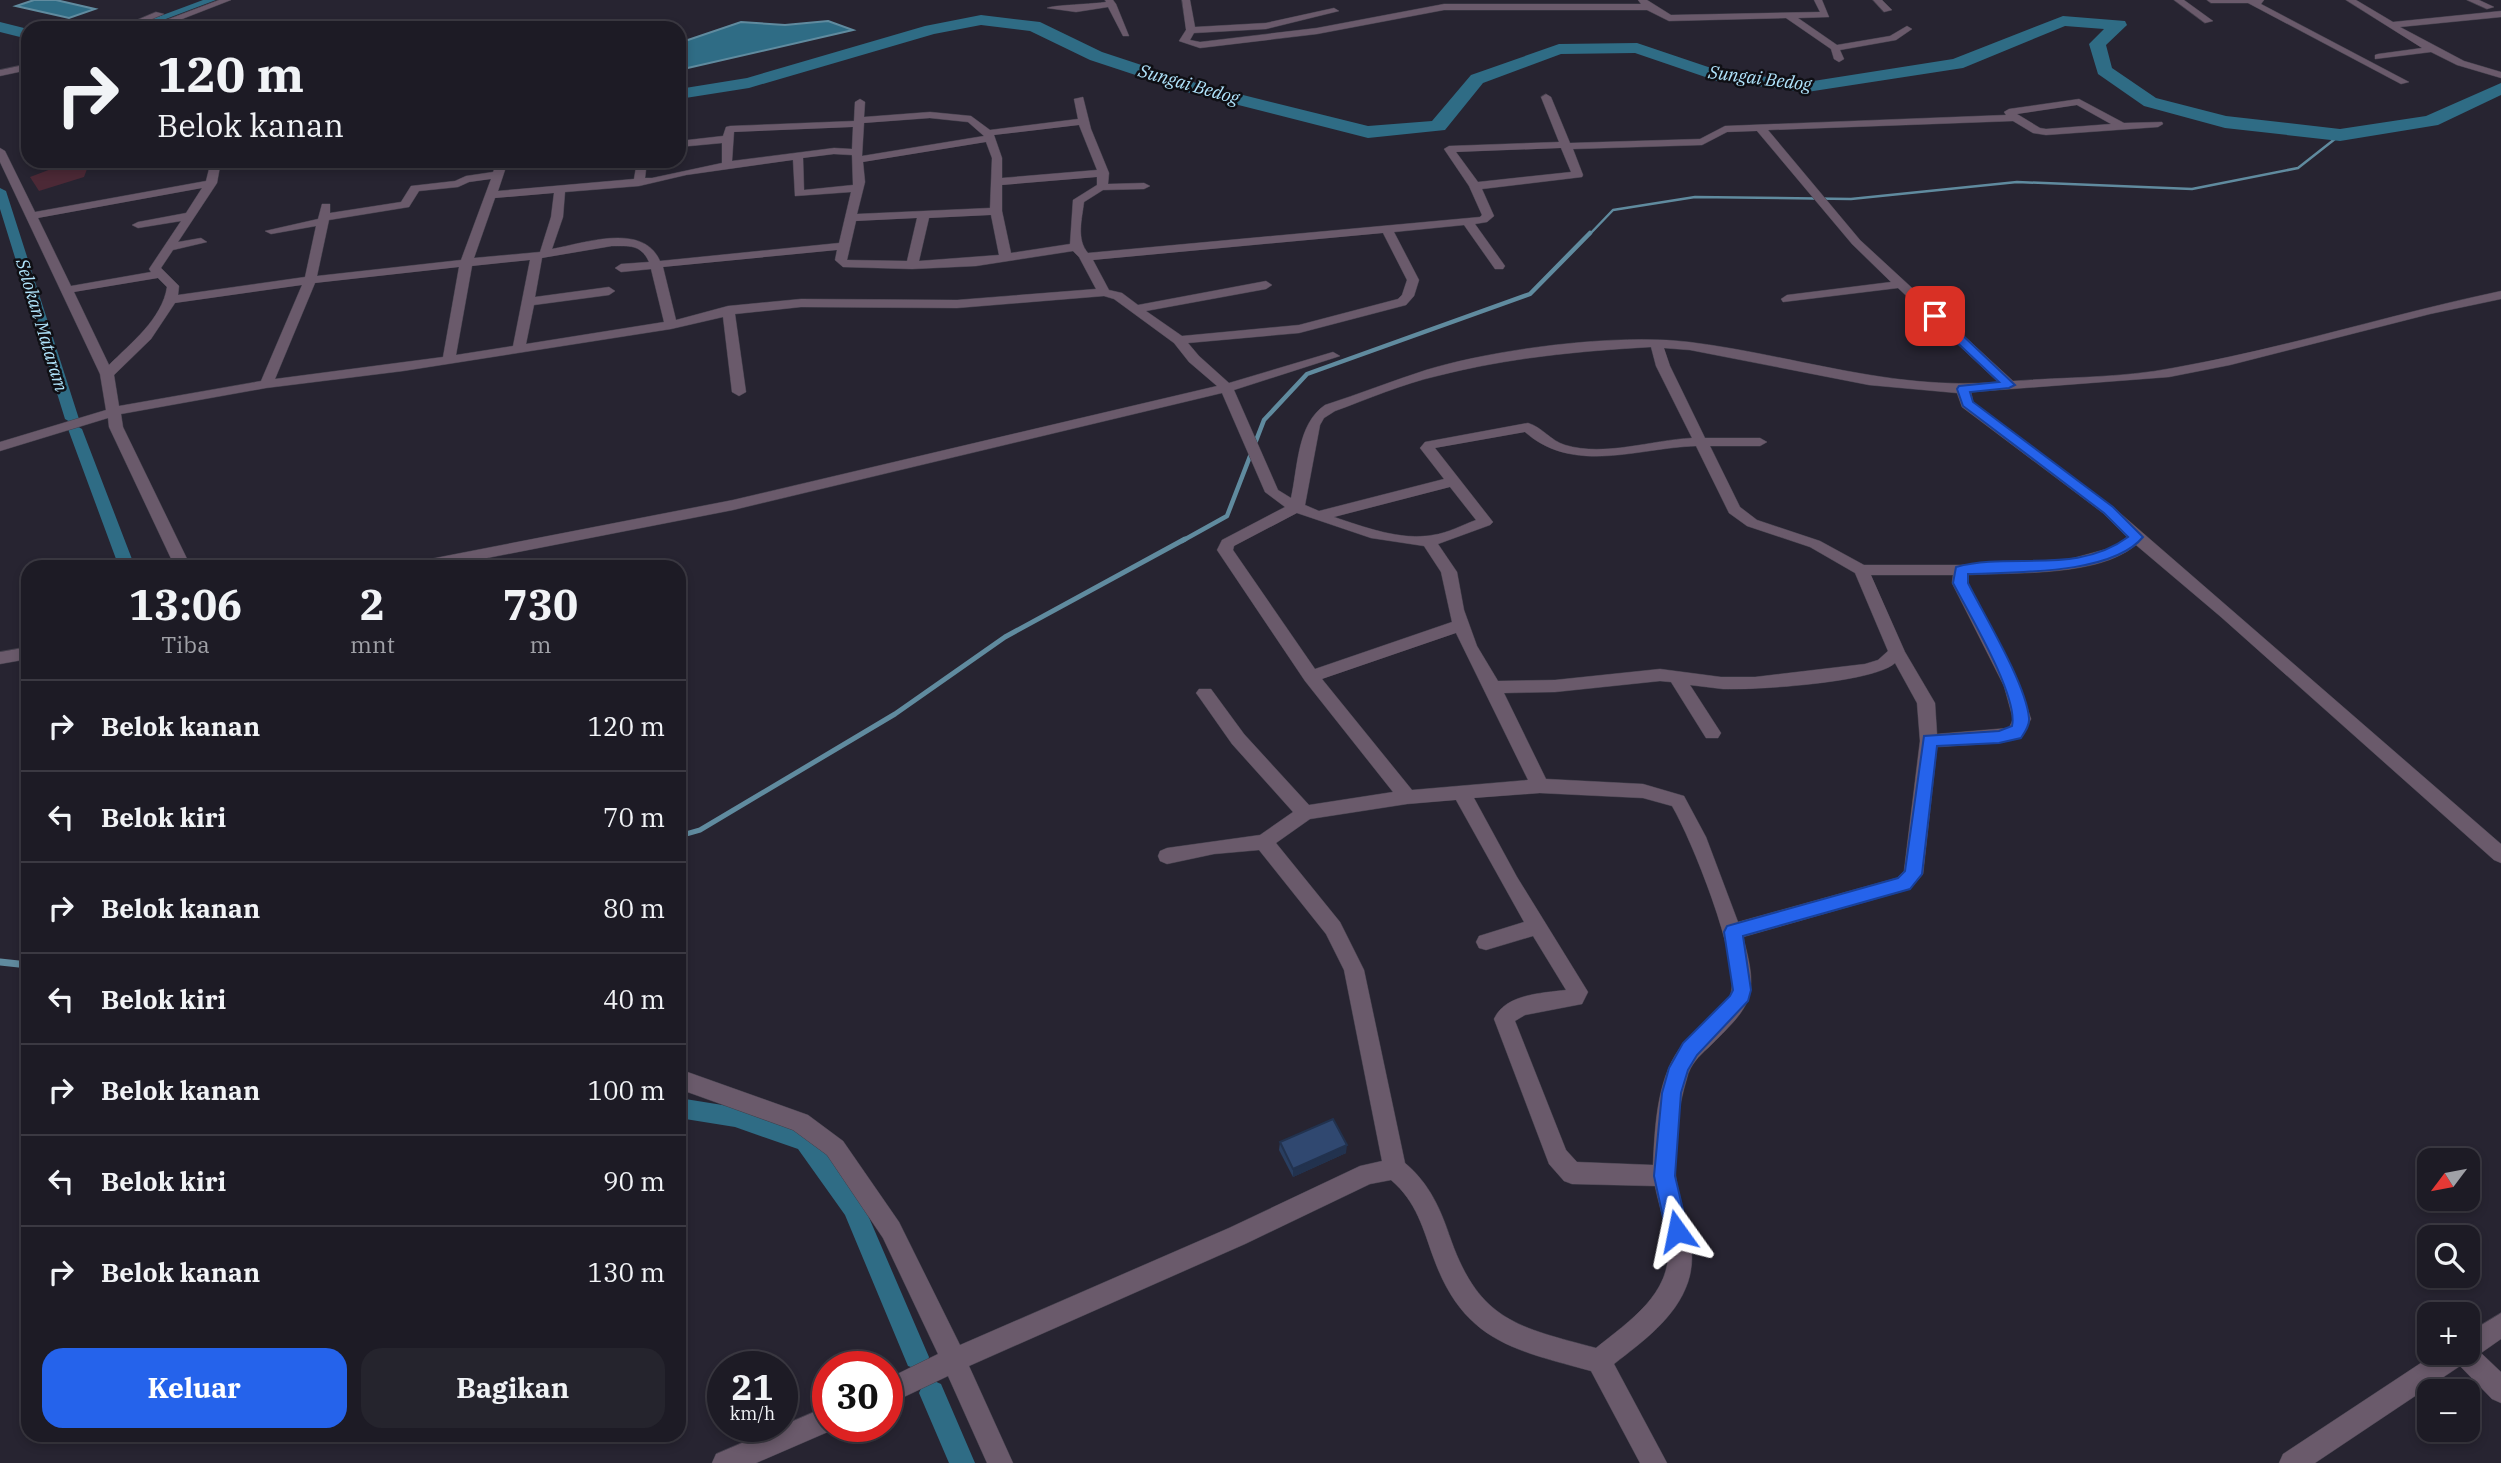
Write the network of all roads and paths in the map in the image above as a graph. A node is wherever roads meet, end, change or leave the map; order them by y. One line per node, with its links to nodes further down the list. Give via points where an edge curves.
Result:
1 (197, 0): 27 (street)
2 (227, 0): 28 (street)
3 (1045, 0): 21 (street)
4 (1186, 0): 34 (street)
5 (1818, 0): 25 (street, via 1826,15)
6 (1877, 0): 22 (street)
7 (2178, 0): 29 (street)
8 (2211, 0): 14 (street)
9 (2269, 0): 14 (street)
10 (2350, 0): 32 (street)
11 (2471, 0): 20 (street)
12 (1111, 2): 21 (street); 36 (street)
13 (1555, 2): 15 (street); 18 (street)
14 (2251, 2): 46 (street)
15 (1486, 3): 18 (street, via 1488,17 1593,14); 31 (street)
16 (1646, 4): 18 (street); 26 (street)
17 (1321, 5): 23 (street)
18 (1583, 5)
19 (2501, 6): 20 (street)
20 (2490, 7): 24 (street)
21 (1052, 8): 30 (street)
22 (1887, 10)
23 (1334, 11): 31 (street); 34 (street, via 1266,26)
24 (2501, 13): 32 (street)
25 (1790, 17): 26 (street); 37 (street)
26 (1670, 18): 35 (street)
27 (142, 21)
28 (169, 21)
29 (2208, 21)
30 (1061, 22)
31 (1358, 24): 34 (street, via 1191,44 1185,38)
32 (2390, 25): 38 (street)
33 (1907, 29): 37 (street, via 1893,38)
34 (1191, 30)
35 (1677, 31)
36 (1126, 34)
37 (1835, 48): 40 (street)
38 (2432, 49): 39 (street); 44 (street)
39 (2378, 57)
40 (1839, 60)
41 (21, 69): 43 (street)
42 (21, 70): 45 (street)
43 (0, 73)
44 (2501, 75)
45 (0, 82)
46 (2404, 82)
47 (1546, 97): 59 (street)
48 (1079, 99): 51 (street)
49 (860, 102): 52 (street)
50 (2015, 118): 54 (street, via 2046,132); 54 (street, via 2009,112 2080,102); 55 (street)
51 (1083, 121): 56 (street); 67 (street)
52 (860, 122): 56 (street, via 930,115 970,118); 57 (street, via 735,128 728,131); 62 (street)
53 (2158, 124): 54 (street)
54 (2123, 127)
55 (1760, 128): 59 (street, via 1725,129 1702,142); 101 (street, via 1856,242)
56 (989, 136): 62 (street); 69 (street, via 997,158)
57 (727, 139): 58 (street); 63 (street)
58 (686, 143)
59 (1565, 146): 73 (street, via 1577,176); 73 (street, via 1449,149)
60 (0, 151): 81 (street)
61 (798, 156): 62 (street, via 834,151); 63 (street); 75 (street, via 799,194)
62 (858, 156): 75 (street)
63 (727, 165): 71 (street)
64 (214, 168): 70 (street)
65 (500, 168): 68 (street)
66 (641, 168): 71 (street)
67 (1104, 173): 69 (street); 74 (street)
68 (498, 175): 77 (street); 80 (street, via 415,188 405,205)
69 (997, 182): 78 (street)
70 (211, 183): 81 (street); 82 (street)
71 (639, 183): 76 (street)
72 (1144, 186): 74 (street)
73 (1475, 186): 84 (street, via 1489,216)
74 (1101, 187): 91 (street, via 1078,202)
75 (858, 188): 83 (street)
76 (560, 191): 77 (street); 92 (street, via 557,217)
77 (493, 195): 94 (street)
78 (996, 211): 79 (street); 93 (street)
79 (924, 214): 83 (street); 96 (street)
80 (325, 215): 86 (street); 100 (street)
81 (30, 216): 103 (street)
82 (188, 216): 85 (street); 90 (street)
83 (850, 218): 89 (street)
84 (1468, 222): 87 (street); 97 (street)
85 (138, 225)
86 (271, 231)
87 (1388, 231): 91 (street); 113 (street, via 1413,280 1402,302 1299,329)
88 (201, 242): 90 (street)
89 (844, 246): 95 (street); 96 (street, via 843,263)
90 (167, 248): 99 (street, via 155,269)
91 (1080, 252): 93 (street); 105 (street)
92 (541, 255): 94 (street); 95 (street, via 636,243 647,247); 109 (street)
93 (1006, 258): 96 (street)
94 (466, 263): 100 (street); 117 (street)
95 (656, 265): 98 (street); 112 (street)
96 (912, 265)
97 (1499, 265)
98 (621, 268)
99 (160, 274): 103 (street); 108 (street, via 173,286)
100 (310, 280): 108 (street); 119 (street)
101 (1901, 284): 107 (street); 120 (street)
102 (1266, 285): 110 (street)
103 (66, 290): 118 (street)
104 (610, 291): 109 (street)
105 (1104, 292): 110 (street); 111 (street, via 957,304 801,303)
106 (2501, 295): 120 (street, via 2169,373)
107 (1787, 299)
108 (171, 300): 118 (street, via 146,336)
109 (526, 302): 115 (street)
110 (1135, 309): 113 (street)
111 (728, 310): 112 (street); 123 (street)
112 (671, 325): 115 (street)
113 (1179, 340): 121 (street)
114 (1656, 346): 122 (street, via 1690,346 1869,381); 126 (street); 129 (street, via 1583,347 1507,356 1431,373 1330,408 1313,425)
115 (519, 349): 117 (street)
116 (1333, 356): 121 (street)
117 (449, 360): 119 (street)
118 (107, 374): 124 (street)
119 (266, 384): 124 (street)
120 (2009, 385): 122 (street)
121 (1226, 387): 129 (street, via 1272,492); 134 (street, via 733,505)
122 (1963, 389): 131 (street, via 1967,404 2108,510)
123 (739, 392)
124 (107, 413): 127 (street); 133 (street)
125 (1760, 442): 126 (street)
126 (1699, 443): 128 (street, via 1573,452 1543,441 1528,427 1428,446); 135 (street, via 1741,517 1815,544)
127 (0, 447)
128 (1454, 481): 130 (street); 132 (street, via 1485,522)
129 (1297, 508): 130 (street); 141 (street, via 1227,543 1225,550)
130 (1319, 516): 132 (street, via 1341,525)
131 (2136, 537): 136 (street, via 2119,551 2070,564); 152 (street)
132 (1429, 541): 137 (street, via 1449,572)
133 (180, 560)
134 (451, 560)
135 (1861, 570): 136 (street); 138 (street)
136 (1961, 570): 146 (street, via 1960,583 2012,686 2022,719 2015,733 1999,737)
137 (1461, 625): 141 (street); 143 (street)
138 (1897, 652): 142 (street, via 1884,664 1867,670 1755,683); 146 (street, via 1926,703)
139 (21, 654): 140 (street)
140 (0, 658)
141 (1311, 677): 149 (street)
142 (1676, 677): 143 (street); 145 (street)
143 (1493, 687): 147 (street)
144 (1205, 693): 150 (street, via 1238,739)
145 (1712, 733)
146 (1929, 741): 155 (street, via 1913,874 1903,884)
147 (1540, 786): 148 (street); 155 (street, via 1643,791 1678,801 1692,823)
148 (1461, 792): 149 (street); 154 (street)
149 (1407, 797): 150 (street)
150 (1305, 813): 151 (street)
151 (1264, 842): 153 (street); 158 (street, via 1346,949)
152 (2501, 855)
153 (1167, 856)
154 (1538, 926): 156 (street); 159 (street, via 1576,986 1577,995 1518,1008 1504,1019 1557,1157 1572,1173)
155 (1733, 932): 159 (street, via 1742,990 1738,1001 1690,1049 1679,1068 1671,1093)
156 (1486, 942)
157 (686, 1081): 162 (street, via 800,1122 835,1148 891,1230)
158 (1395, 1169): 162 (street, via 1368,1174); 163 (street, via 1412,1181 1423,1197 1444,1257 1460,1289 1480,1314 1529,1340)
159 (1664, 1176): 163 (street, via 1682,1252 1676,1283 1645,1324)
160 (2501, 1325): 161 (street)
161 (2480, 1338)
162 (954, 1360): 166 (street); 170 (street)
163 (1599, 1361): 171 (street)
164 (2440, 1365): 172 (street)
165 (2476, 1365): 167 (street)
166 (903, 1385)
167 (2501, 1390)
168 (812, 1426): 169 (street)
169 (725, 1463)
170 (1000, 1463)
171 (1654, 1463)
172 (2292, 1463)

